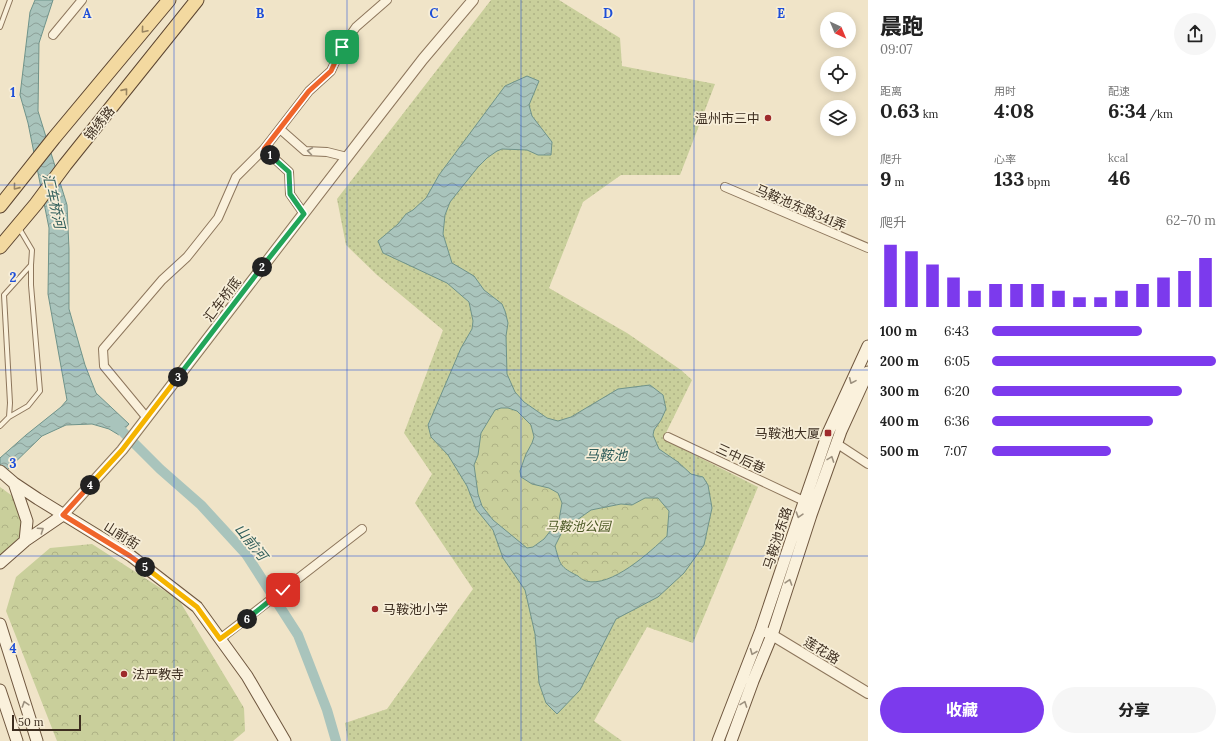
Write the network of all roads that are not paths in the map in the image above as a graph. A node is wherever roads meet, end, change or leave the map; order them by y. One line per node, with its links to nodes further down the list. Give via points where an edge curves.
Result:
1 (10, 0): 7 (lane)
2 (82, 0): 8 (street)
3 (169, 0): 13 (main road, 锦绣路, one-way to 13)
4 (197, 0): 15 (main road, 锦绣路, one-way to 4)
5 (387, 0): 9 (street, via 356,27 342,47 331,71 309,91)
6 (473, 0): 11 (street, 汇车桥底, via 423,59)
7 (0, 27)
8 (53, 35)
9 (280, 130): 10 (street); 11 (street, one-way to 9, via 327,152 305,151)
10 (264, 149): 14 (street, via 289,172 290,194); 22 (street, via 236,177 218,218 187,257 162,280 103,349 104,366)
11 (347, 157): 14 (street, 汇车桥底)
12 (725, 187): 17 (street, 马鞍池东路341弄)
13 (0, 206)
14 (304, 214): 22 (street, 汇车桥底)
15 (18, 226): 16 (main road, 锦绣路); 18 (lane, via 32,250)
16 (0, 247)
17 (868, 248)
18 (31, 265): 21 (lane, via 4,295); 21 (lane, via 40,391 28,406)
19 (868, 346): 29 (main road, 马鞍池东路, one-way to 29, via 828,433)
20 (868, 372): 25 (main road, 马鞍池东路)
21 (9, 418): 23 (lane)
22 (144, 421): 30 (street, 汇车桥底, via 122,450)
23 (0, 426)
24 (668, 437): 29 (street, 三中后巷)
25 (836, 443): 26 (street); 36 (main road, 马鞍池东路, one-way to 25)
26 (868, 464)
27 (0, 471): 28 (main road, 山前街)
28 (12, 482): 30 (main road, 山前街); 32 (main road, 山前街, via 27,521)
29 (804, 501): 35 (main road, 马鞍池东路, one-way to 35)
30 (63, 515): 32 (main road, one-way to 30); 37 (main road, 山前街, via 130,556 197,607)
31 (362, 529): 37 (street)
32 (25, 541): 33 (main road)
33 (0, 563)
34 (0, 624): 41 (main road, one-way to 34)
35 (761, 630): 36 (street, 莲花路); 43 (main road, 马鞍池东路, one-way to 43)
36 (772, 635): 39 (street, 莲花路); 44 (main road, 马鞍池东路, one-way to 36)
37 (220, 639): 42 (main road, 山前街, via 247,676)
38 (0, 690): 40 (main road)
39 (868, 693)
40 (16, 741)
41 (37, 741)
42 (285, 741)
43 (718, 741)
44 (731, 741)

